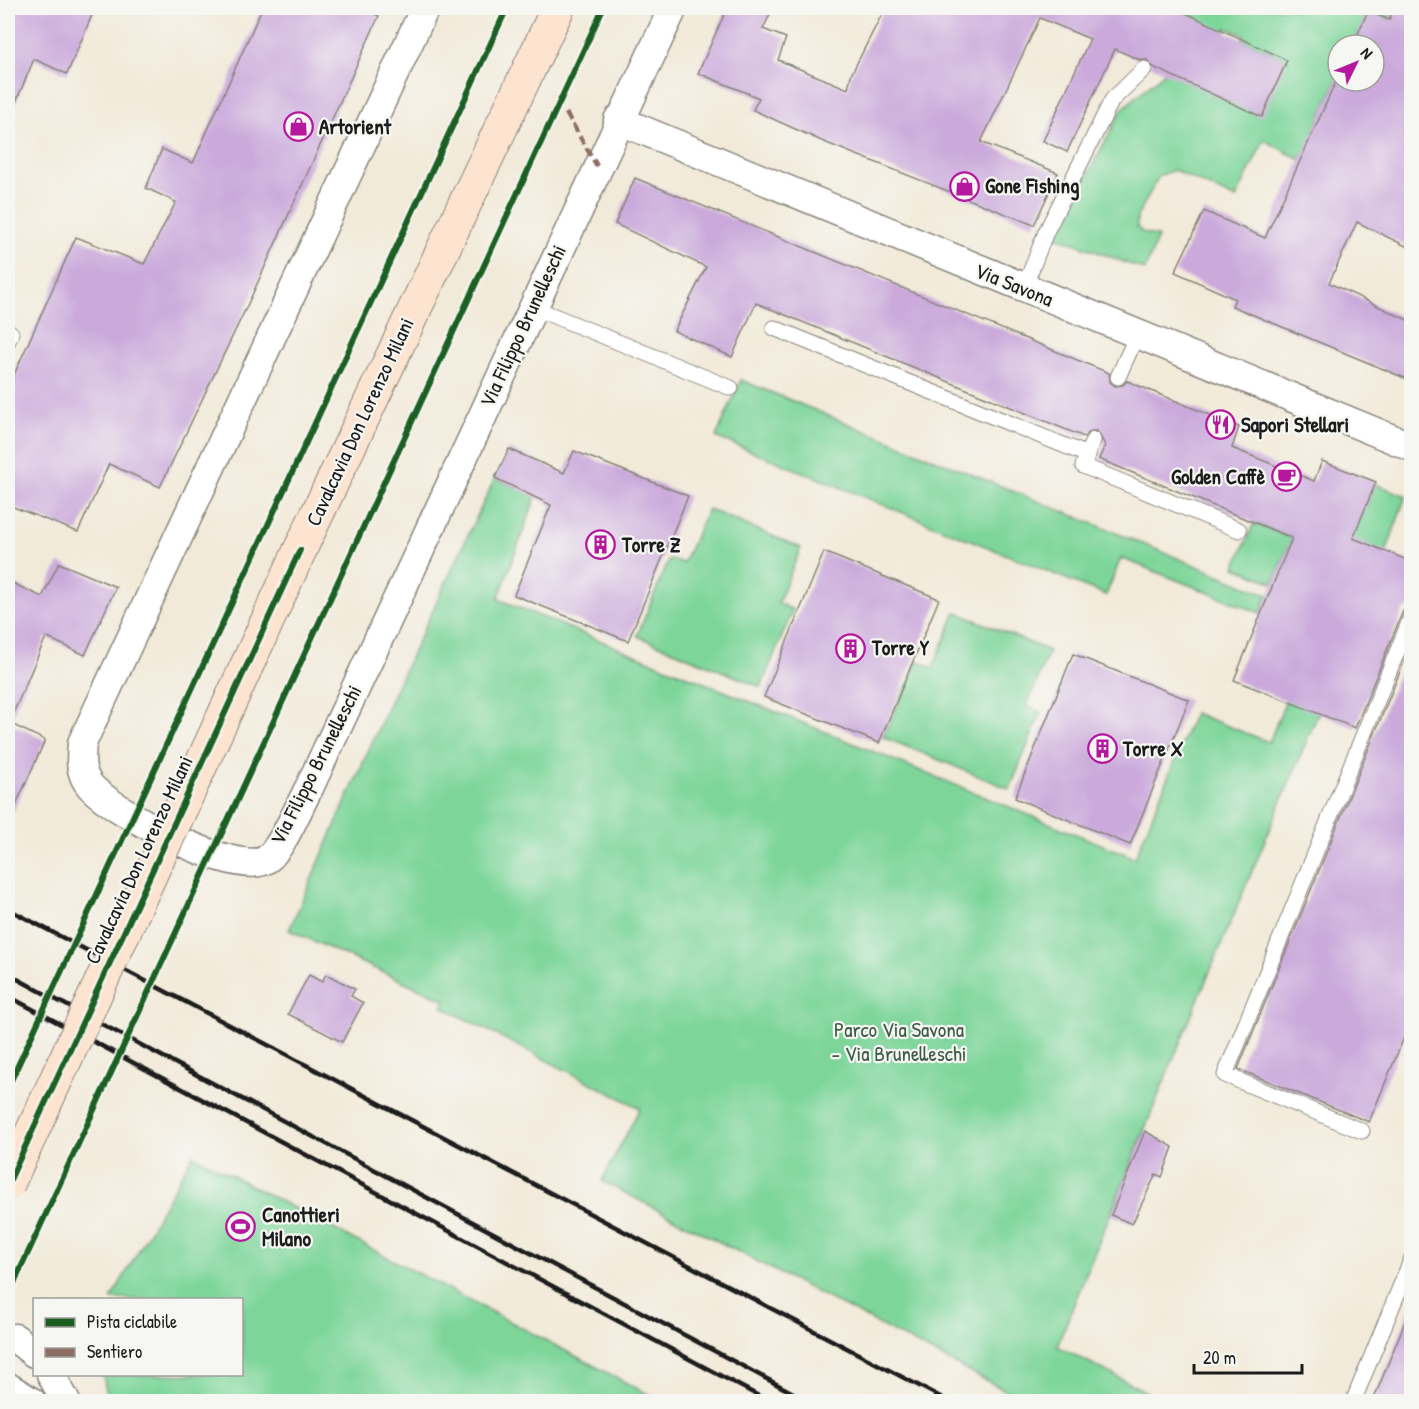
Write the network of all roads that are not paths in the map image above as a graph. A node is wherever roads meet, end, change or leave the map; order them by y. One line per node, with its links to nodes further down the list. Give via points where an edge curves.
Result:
1 (425, 8): 7 (street, Via Filippo Brunelleschi, via 82,743 83,772 102,796 124,812 204,852 239,864 267,860 309,788)
2 (673, 8): 5 (street, Via Filippo Brunelleschi)
3 (554, 12): 18 (main road, Cavalcavia Don Lorenzo Milani, bridge, via 300,550)
4 (1144, 69): 6 (lane, via 1112,100 1046,232)
5 (618, 120): 6 (street, Via Savona); 7 (street, Via Filippo Brunelleschi)
6 (1024, 288): 10 (street, Via Savona)
7 (532, 307): 13 (lane)
8 (774, 328): 15 (lane, via 1090,448 1083,466)
9 (8, 331): 11 (lane)
10 (1137, 335): 12 (lane); 14 (street, Via Savona)
11 (8, 341)
12 (1118, 377)
13 (731, 388)
14 (1412, 447)
15 (1239, 530)
16 (1412, 615): 17 (lane, via 1225,1076)
17 (1362, 1131)
18 (8, 1184)
19 (1412, 1258): 24 (lane)
20 (44, 1376): 22 (lane)
21 (52, 1376): 23 (street)
22 (23, 1396)
23 (66, 1401)
24 (1353, 1401)

